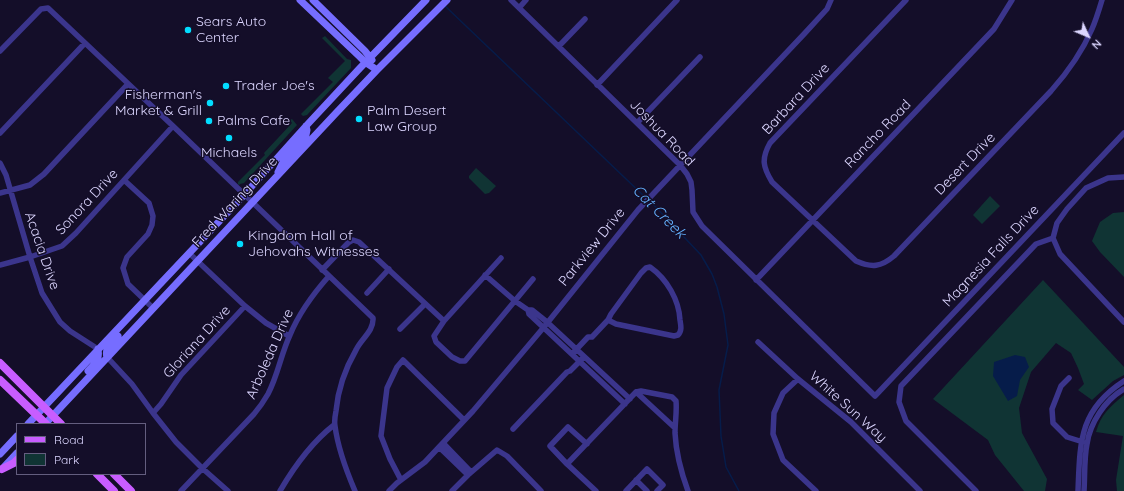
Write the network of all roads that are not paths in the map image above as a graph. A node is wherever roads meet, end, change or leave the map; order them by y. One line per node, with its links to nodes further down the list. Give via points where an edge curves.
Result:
1 (300, 0): 18 (main road)
2 (314, 0): 18 (main road, via 365,51)
3 (426, 0): 18 (main road, Fred Waring Drive)
4 (447, 0): 19 (main road, Fred Waring Drive)
5 (511, 0): 12 (street, Joshua Road)
6 (526, 0): 12 (street)
7 (677, 0): 21 (street)
8 (831, 0): 28 (street, Parkview Drive, via 804,33)
9 (906, 0): 36 (street, Barbara Drive, via 765,152 764,163 772,182)
10 (1012, 0): 36 (street, Rancho Road, via 994,29)
11 (1102, 0): 36 (street, Desert Drive, via 1092,30 1078,56 1051,92 894,256 876,265 865,265 856,261)
12 (518, 8): 15 (street, Joshua Road)
13 (585, 19): 15 (street)
14 (85, 43): 16 (street, via 48,8 41,9); 20 (street); 25 (street)
15 (559, 46): 21 (street, Joshua Road)
16 (0, 51)
17 (700, 57): 22 (street)
18 (368, 59): 19 (main road); 24 (main road, Fred Waring Drive)
19 (377, 70): 30 (main road, Fred Waring Drive)
20 (128, 84): 23 (street); 32 (street, via 44,174 30,185)
21 (597, 85): 22 (street, Joshua Road)
22 (637, 123): 28 (street, Joshua Road)
23 (173, 126): 31 (street, Sonora Drive); 34 (street)
24 (306, 126): 30 (main road, via 306,135 283,162); 34 (main road, Fred Waring Drive)
25 (0, 133)
26 (1124, 133): 76 (street, Magnesia Falls Drive)
27 (0, 163): 32 (street, Acacia Drive)
28 (680, 165): 48 (street, Joshua Road, via 690,182 694,212 702,226); 59 (street, Parkview Drive, via 638,210)
29 (1124, 177): 37 (street, via 1108,178 1086,188 1057,223)
30 (276, 178): 35 (main road, Fred Waring Drive)
31 (124, 180): 39 (street, Sonora Drive, via 62,246); 50 (street, via 149,203 153,216 148,234 127,257 123,268 128,284)
32 (10, 190): 33 (street); 39 (street, Acacia Drive)
33 (0, 193)
34 (244, 195): 35 (street); 38 (main road, Fred Waring Drive)
35 (253, 203): 41 (main road, Fred Waring Drive); 44 (street)
36 (813, 220): 48 (street, Rancho Road)
37 (1053, 238): 58 (street, via 1060,254); 121 (street, via 1036,244 901,386 899,402 906,421)
38 (189, 253): 41 (street); 50 (main road, Fred Waring Drive)
39 (30, 257): 42 (street, Sonora Drive); 63 (street, Acacia Drive, via 42,293 60,322)
40 (501, 258): 45 (street)
41 (197, 261): 53 (street); 54 (main road, Fred Waring Drive)
42 (0, 265)
43 (389, 269): 44 (street, via 359,242 353,240); 49 (street); 52 (street)
44 (322, 270): 46 (street)
45 (485, 275): 51 (street); 57 (street)
46 (329, 276): 61 (street, Arboleda Drive, via 306,304); 87 (street, via 373,318 374,324 356,349 346,369)
47 (533, 279): 51 (street)
48 (756, 280): 76 (street, Joshua Road)
49 (367, 293)
50 (145, 301): 54 (street); 55 (main road, Fred Waring Drive)
51 (515, 301): 57 (street, via 465,362 452,357 436,342 434,336); 59 (street)
52 (425, 304): 57 (street); 60 (street)
53 (245, 306): 61 (street, via 266,323); 79 (street, Gloriana Drive, via 181,375)
54 (153, 308): 65 (main road, Fred Waring Drive)
55 (127, 320): 63 (main road, Fred Waring Drive); 65 (main road, via 107,348)
56 (608, 320): 56 (street, via 616,324 674,336 678,335 681,329 677,303 672,292 650,267 642,272); 64 (street, via 591,340 584,344)
57 (444, 321)
58 (1124, 322)
59 (545, 324): 64 (street); 82 (street, Parkview Drive)
60 (400, 329)
61 (289, 336): 98 (street, Arboleda Drive, via 273,382 262,404)
62 (758, 342): 69 (street, White Sun Way)
63 (98, 350): 72 (main road, via 98,359 87,372); 78 (main road, Fred Waring Drive)
64 (578, 355): 67 (street); 89 (street, via 573,366 567,369 567,372)
65 (107, 357): 72 (main road, Fred Waring Drive); 79 (street, via 132,384)
66 (0, 363): 78 (main road)
67 (600, 376): 74 (street); 74 (street, via 603,383)
68 (1069, 378): 91 (street, via 1061,386 1052,409 1053,424 1067,438)
69 (798, 379): 119 (street, via 783,393 774,413 774,434 783,460); 120 (street, White Sun Way, via 850,422)
70 (0, 380): 80 (main road)
71 (1124, 381): 91 (street, via 1098,403 1087,420)
72 (82, 384): 81 (main road, Fred Waring Drive)
73 (1124, 389): 91 (street, via 1111,399 1100,413)
74 (615, 390): 77 (street)
75 (636, 392): 77 (street); 88 (street); 88 (street, via 672,397 676,405)
76 (875, 396)
77 (628, 401): 92 (street)
78 (44, 407): 80 (main road, Fred Waring Drive); 81 (main road)
79 (153, 413): 98 (street, via 176,442)
80 (37, 415): 83 (main road, Fred Waring Drive); 84 (main road)
81 (53, 416): 85 (main road, Fred Waring Drive); 86 (main road)
82 (464, 420): 93 (street, Parkview Drive); 103 (street, via 403,360 387,388 381,436)
83 (29, 423)
84 (45, 423)
85 (47, 423)
86 (60, 423)
87 (334, 425): 109 (street, via 292,470); 110 (street, via 343,463)
88 (675, 428): 118 (street, via 681,471)
89 (513, 429)
90 (16, 437): 94 (main road)
91 (1084, 443): 122 (street); 123 (street)
92 (587, 444): 97 (street); 97 (street, via 568,427 550,446)
93 (441, 445): 100 (street); 103 (street, Parkview Drive)
94 (0, 454)
95 (16, 454): 99 (main road)
96 (16, 461): 99 (main road)
97 (567, 464): 114 (street)
98 (202, 468): 107 (street, Arboleda Drive); 108 (street)
99 (1, 470)
100 (470, 474): 112 (street); 113 (street, via 497,450 507,456)
101 (98, 475): 105 (main road)
102 (115, 475): 106 (main road)
103 (401, 480): 111 (street, Parkview Drive)
104 (636, 480): 115 (street); 116 (street); 117 (street, via 647,469 663,485)
105 (114, 491)
106 (131, 491)
107 (180, 491)
108 (228, 491)
109 (280, 491)
110 (355, 491)
111 (389, 491)
112 (452, 491)
113 (541, 491)
114 (596, 491)
115 (626, 491)
116 (647, 491)
117 (657, 491)
118 (688, 491)
119 (816, 491)
120 (920, 491)
121 (976, 491)
122 (1078, 491)
123 (1084, 491)

